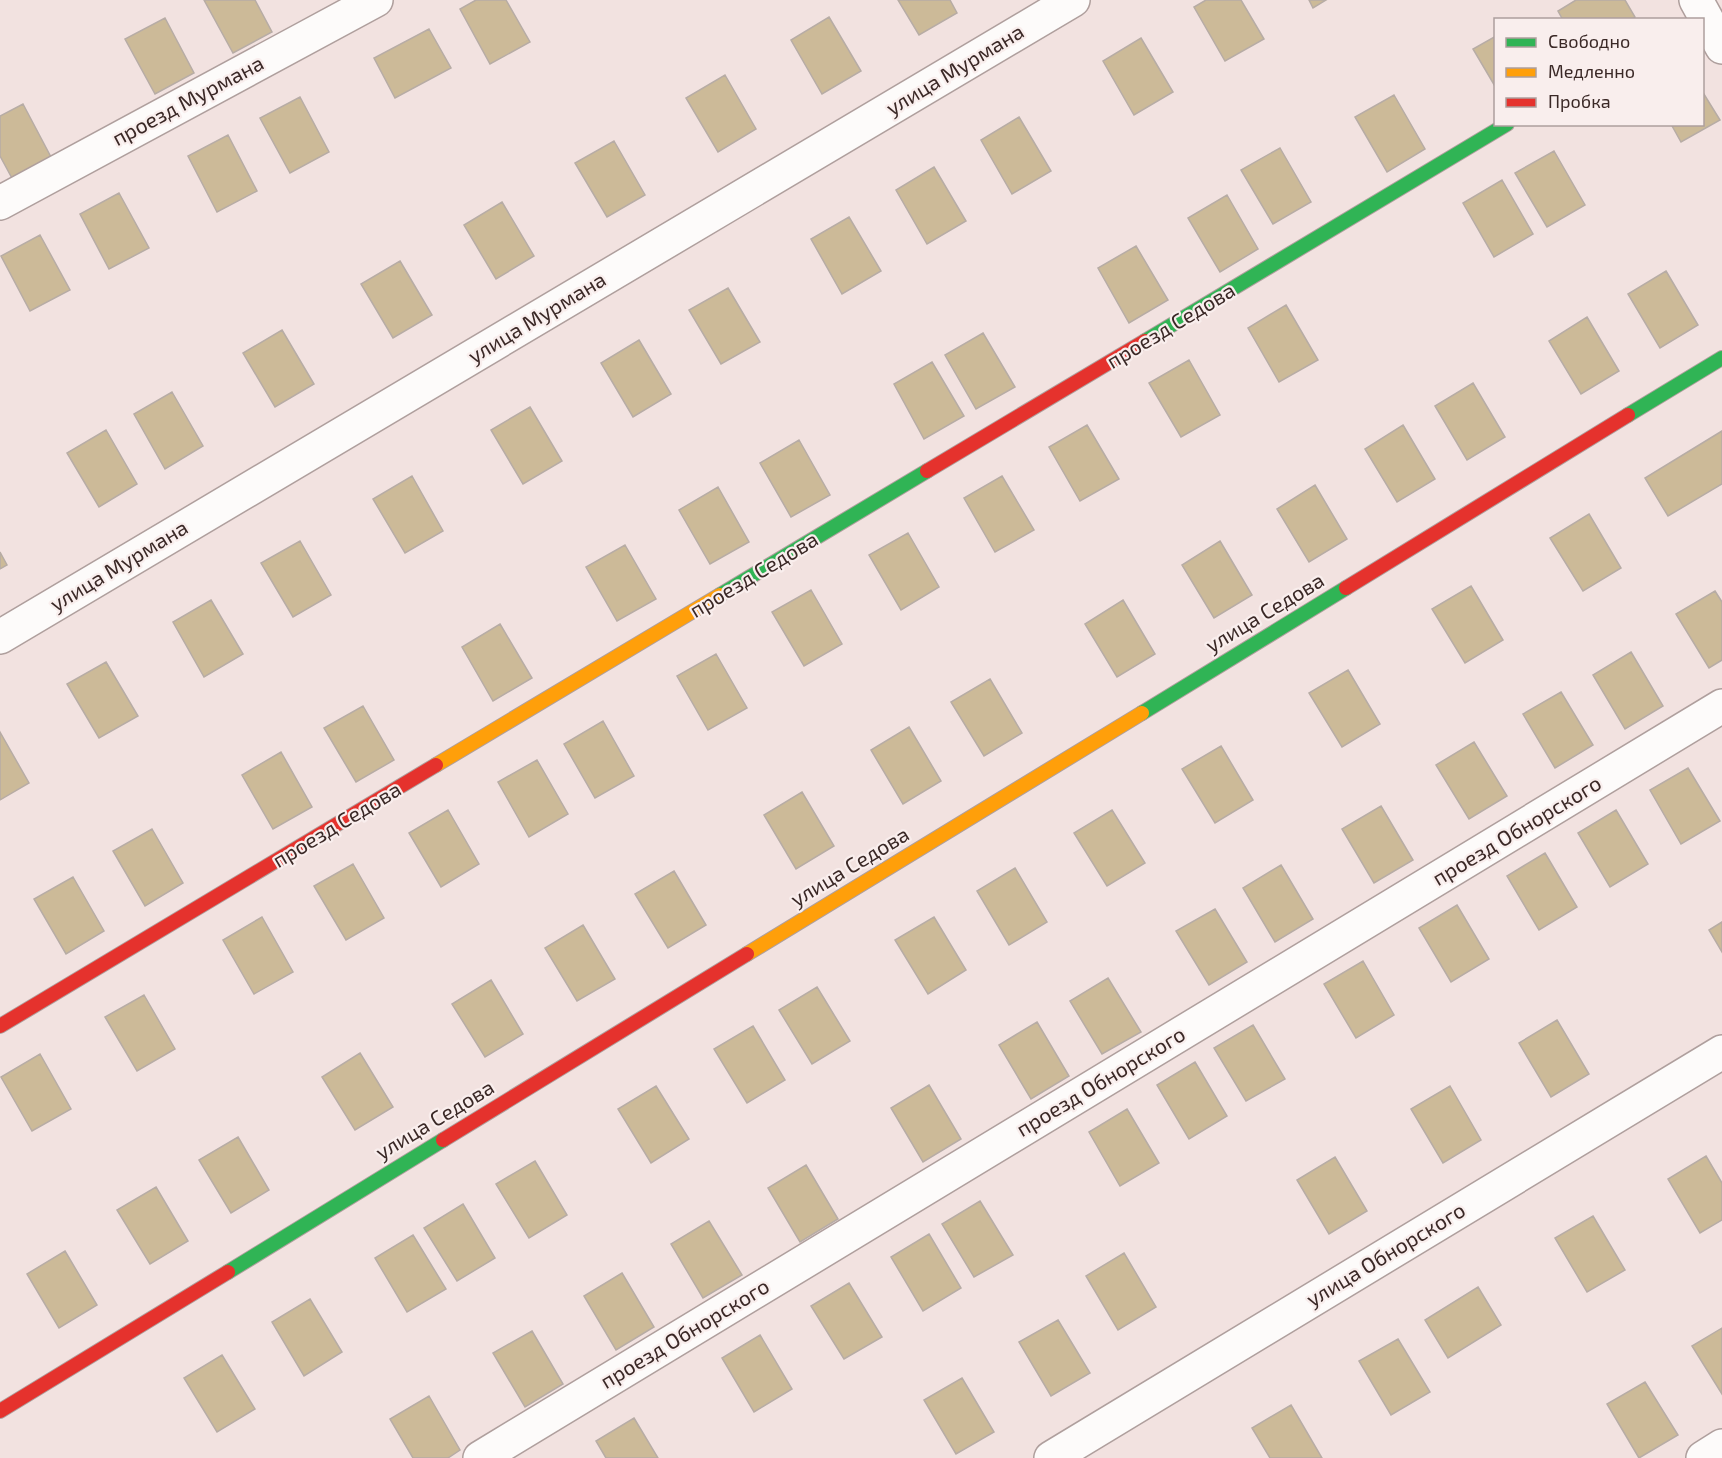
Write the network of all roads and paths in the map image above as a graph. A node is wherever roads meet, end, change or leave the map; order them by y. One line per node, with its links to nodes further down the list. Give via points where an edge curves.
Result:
1 (376, 0): 6 (street, проезд Мурмана)
2 (1073, 0): 8 (street, улица Мурмана)
3 (1699, 7): 4 (street)
4 (1722, 47)
5 (1504, 126): 10 (street, проезд Седова)
6 (0, 202)
7 (1722, 358): 12 (street, улица Седова)
8 (0, 637)
9 (1722, 706): 14 (street, проезд Обнорского)
10 (0, 1026)
11 (1722, 1052): 15 (street, улица Обнорского)
12 (0, 1411)
13 (1722, 1446): 16 (street)
14 (480, 1458)
15 (1051, 1458)
16 (1702, 1458)

